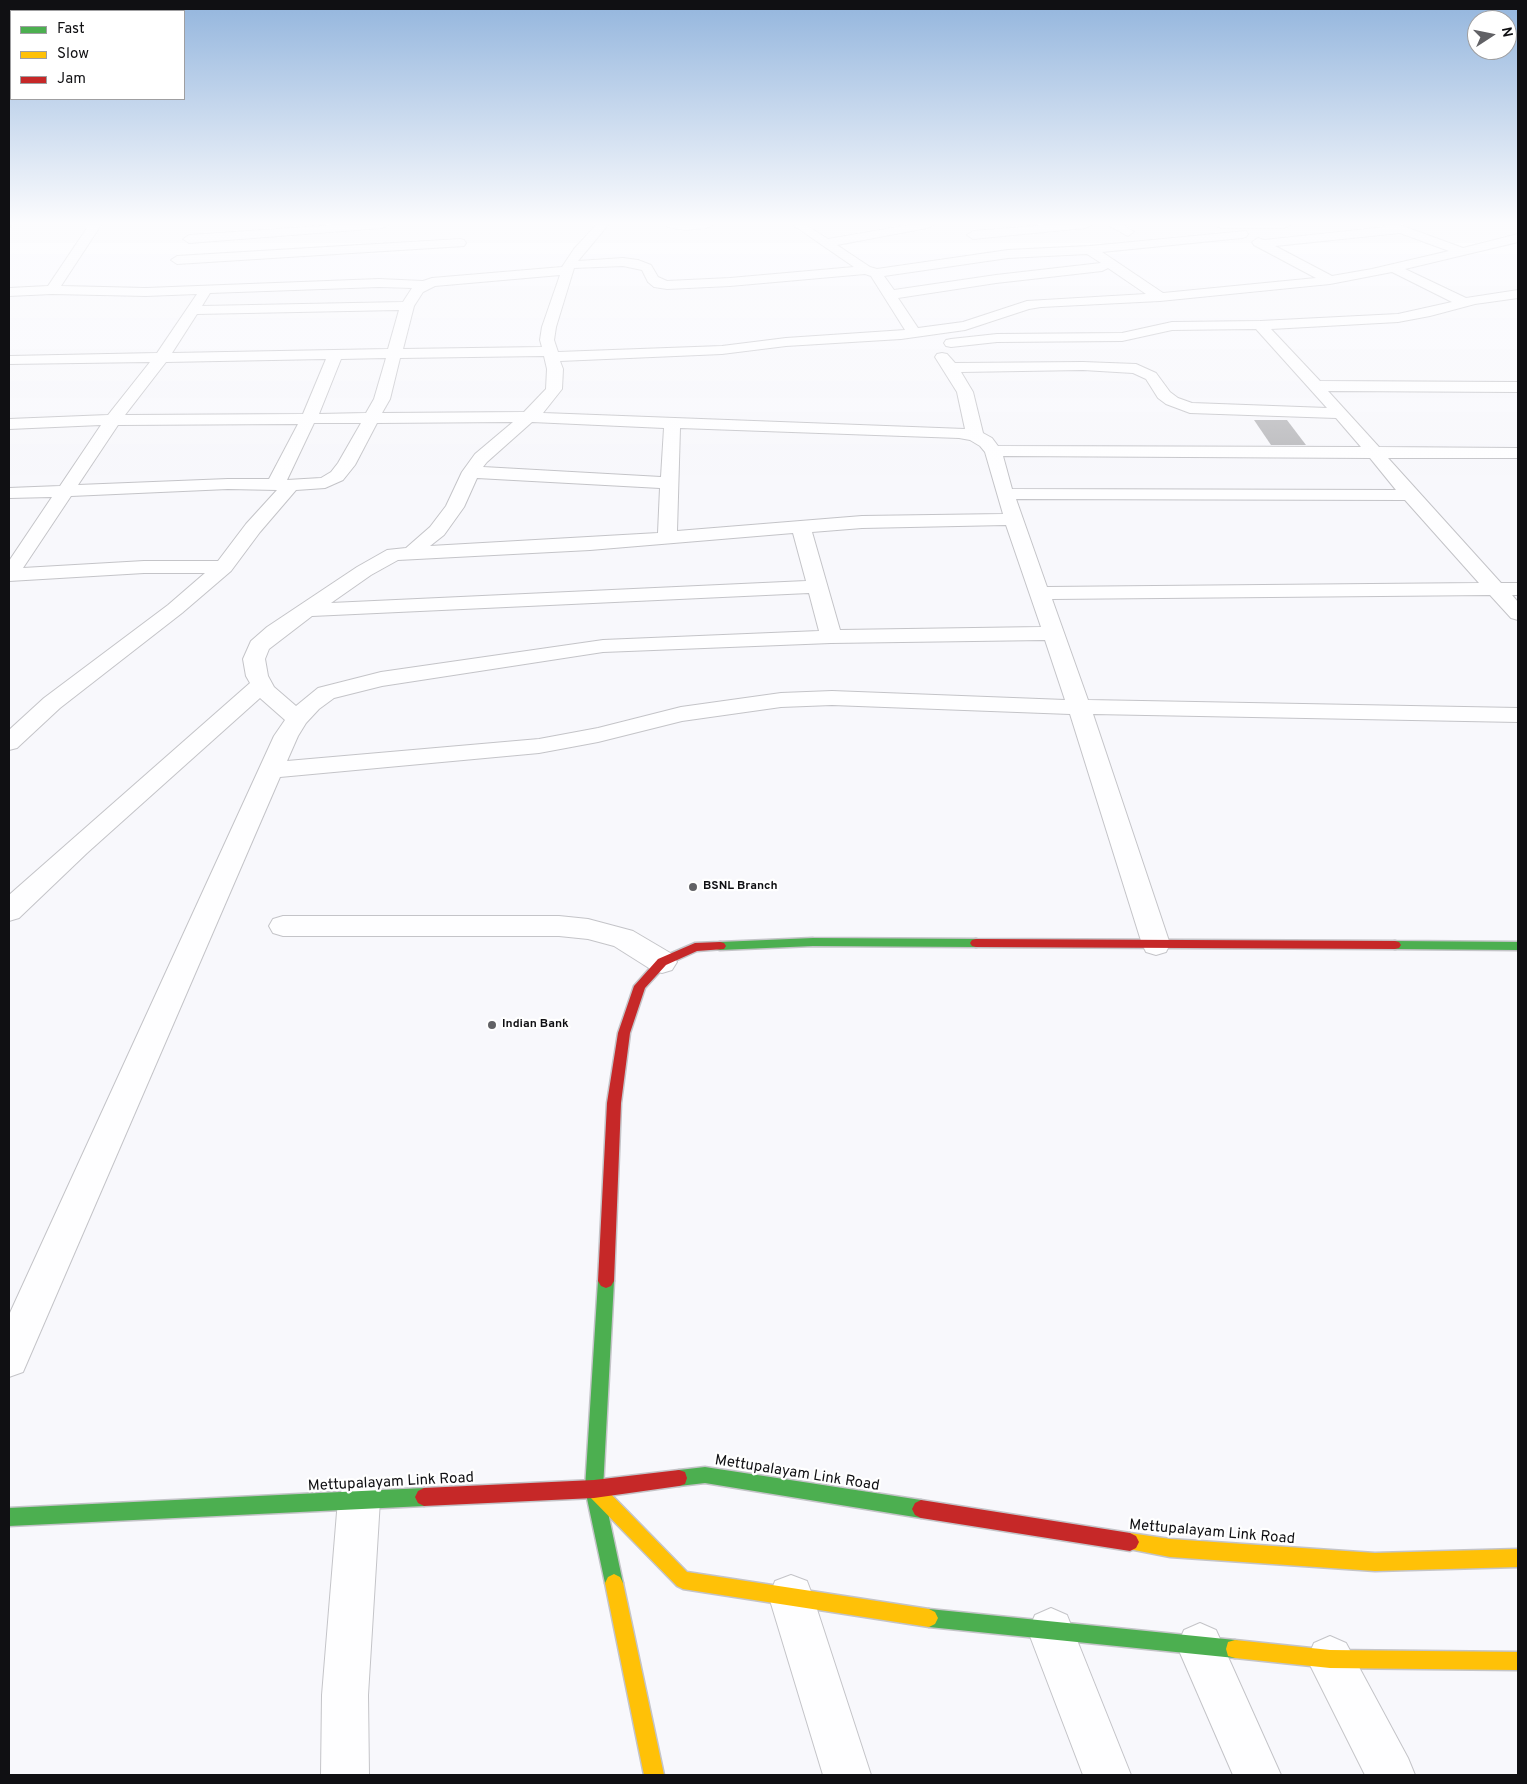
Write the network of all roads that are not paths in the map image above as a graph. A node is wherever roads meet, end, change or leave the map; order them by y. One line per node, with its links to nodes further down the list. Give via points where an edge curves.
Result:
1 (286, 308): 7 (street)
2 (406, 308): 13 (street)
3 (555, 308): 12 (street, via 548,340)
4 (898, 308): 9 (street)
5 (1020, 308): 9 (street, via 965,326)
6 (1442, 308): 8 (street, via 1398,318)
7 (193, 310): 15 (street)
8 (1260, 325): 17 (street, via 1172,326 1122,337 997,338 933,346); 18 (street)
9 (914, 334): 10 (street, via 786,342)
10 (745, 348): 11 (street); 12 (street)
11 (892, 350)
12 (552, 354): 13 (street); 21 (street, via 556,379 554,389)
13 (393, 355): 14 (street); 23 (street, via 382,399)
14 (335, 356): 15 (street); 22 (street)
15 (162, 357): 16 (street); 24 (street)
16 (9, 360)
17 (951, 368): 20 (street, via 1082,366 1136,369 1150,376 1172,401 1190,408); 27 (street, via 965,392)
18 (1316, 386): 19 (street); 20 (street)
19 (1518, 387)
20 (1340, 413): 29 (street)
21 (529, 417): 23 (street); 25 (street); 31 (street, via 481,458)
22 (309, 418): 23 (street); 24 (street); 33 (street)
23 (372, 418): 33 (street, via 349,460 332,480 317,485)
24 (115, 420): 26 (street); 34 (street)
25 (672, 423): 27 (street); 32 (street)
26 (9, 424)
27 (975, 436): 28 (street)
28 (993, 451): 29 (street); 36 (street)
29 (1375, 453): 30 (street); 37 (street)
30 (1518, 453)
31 (471, 472): 32 (street); 41 (street, via 455,507 437,531)
32 (669, 483): 40 (street)
33 (283, 485): 34 (street); 42 (street)
34 (66, 489): 35 (street); 43 (street)
35 (9, 492)
36 (1005, 494): 37 (street); 38 (street)
37 (1410, 495): 45 (street)
38 (1014, 519): 39 (street, via 907,520); 47 (street)
39 (801, 527): 40 (street); 44 (street)
40 (666, 538): 41 (street)
41 (412, 552): 48 (street, via 394,554 382,560)
42 (224, 567): 43 (street, via 144,567); 56 (street)
43 (9, 575)
44 (818, 587): 48 (street); 51 (street)
45 (1497, 589): 46 (street); 47 (street); 49 (street)
46 (1518, 589)
47 (1039, 593): 50 (street)
48 (309, 610): 52 (street, via 259,646 254,659)
49 (1518, 614)
50 (1053, 634): 51 (street); 53 (street)
51 (831, 637): 55 (street, via 636,643 579,648 342,688 326,693)
52 (262, 684): 55 (street); 58 (street)
53 (1079, 707): 54 (street); 57 (street, via 832,698 781,700 681,714 539,746); 60 (street)
54 (1518, 715)
55 (297, 718): 57 (street)
56 (10, 740)
57 (271, 770): 63 (street)
58 (9, 911)
59 (283, 926): 62 (street, via 588,928 623,938)
60 (1156, 944): 61 (street); 62 (street, via 779,943 695,947)
61 (1518, 946)
62 (662, 962): 64 (street, via 640,986 624,1033 614,1103 603,1364)
63 (9, 1358)
64 (594, 1489): 65 (street, Mettupalayam Link Road); 67 (street, Mettupalayam Link Road, via 705,1475 1170,1548 1375,1562); 68 (street, via 683,1580); 74 (street)
65 (359, 1500): 66 (street, Mettupalayam Link Road); 73 (street, via 345,1695)
66 (9, 1517)
67 (1518, 1558)
68 (791, 1597): 69 (street, via 928,1618); 75 (street)
69 (1051, 1631): 70 (street); 76 (street)
70 (1200, 1646): 71 (street); 77 (street)
71 (1330, 1660): 72 (street); 78 (street)
72 (1518, 1661)
73 (345, 1775)
74 (654, 1775)
75 (847, 1775)
76 (1107, 1775)
77 (1258, 1775)
78 (1391, 1775)

